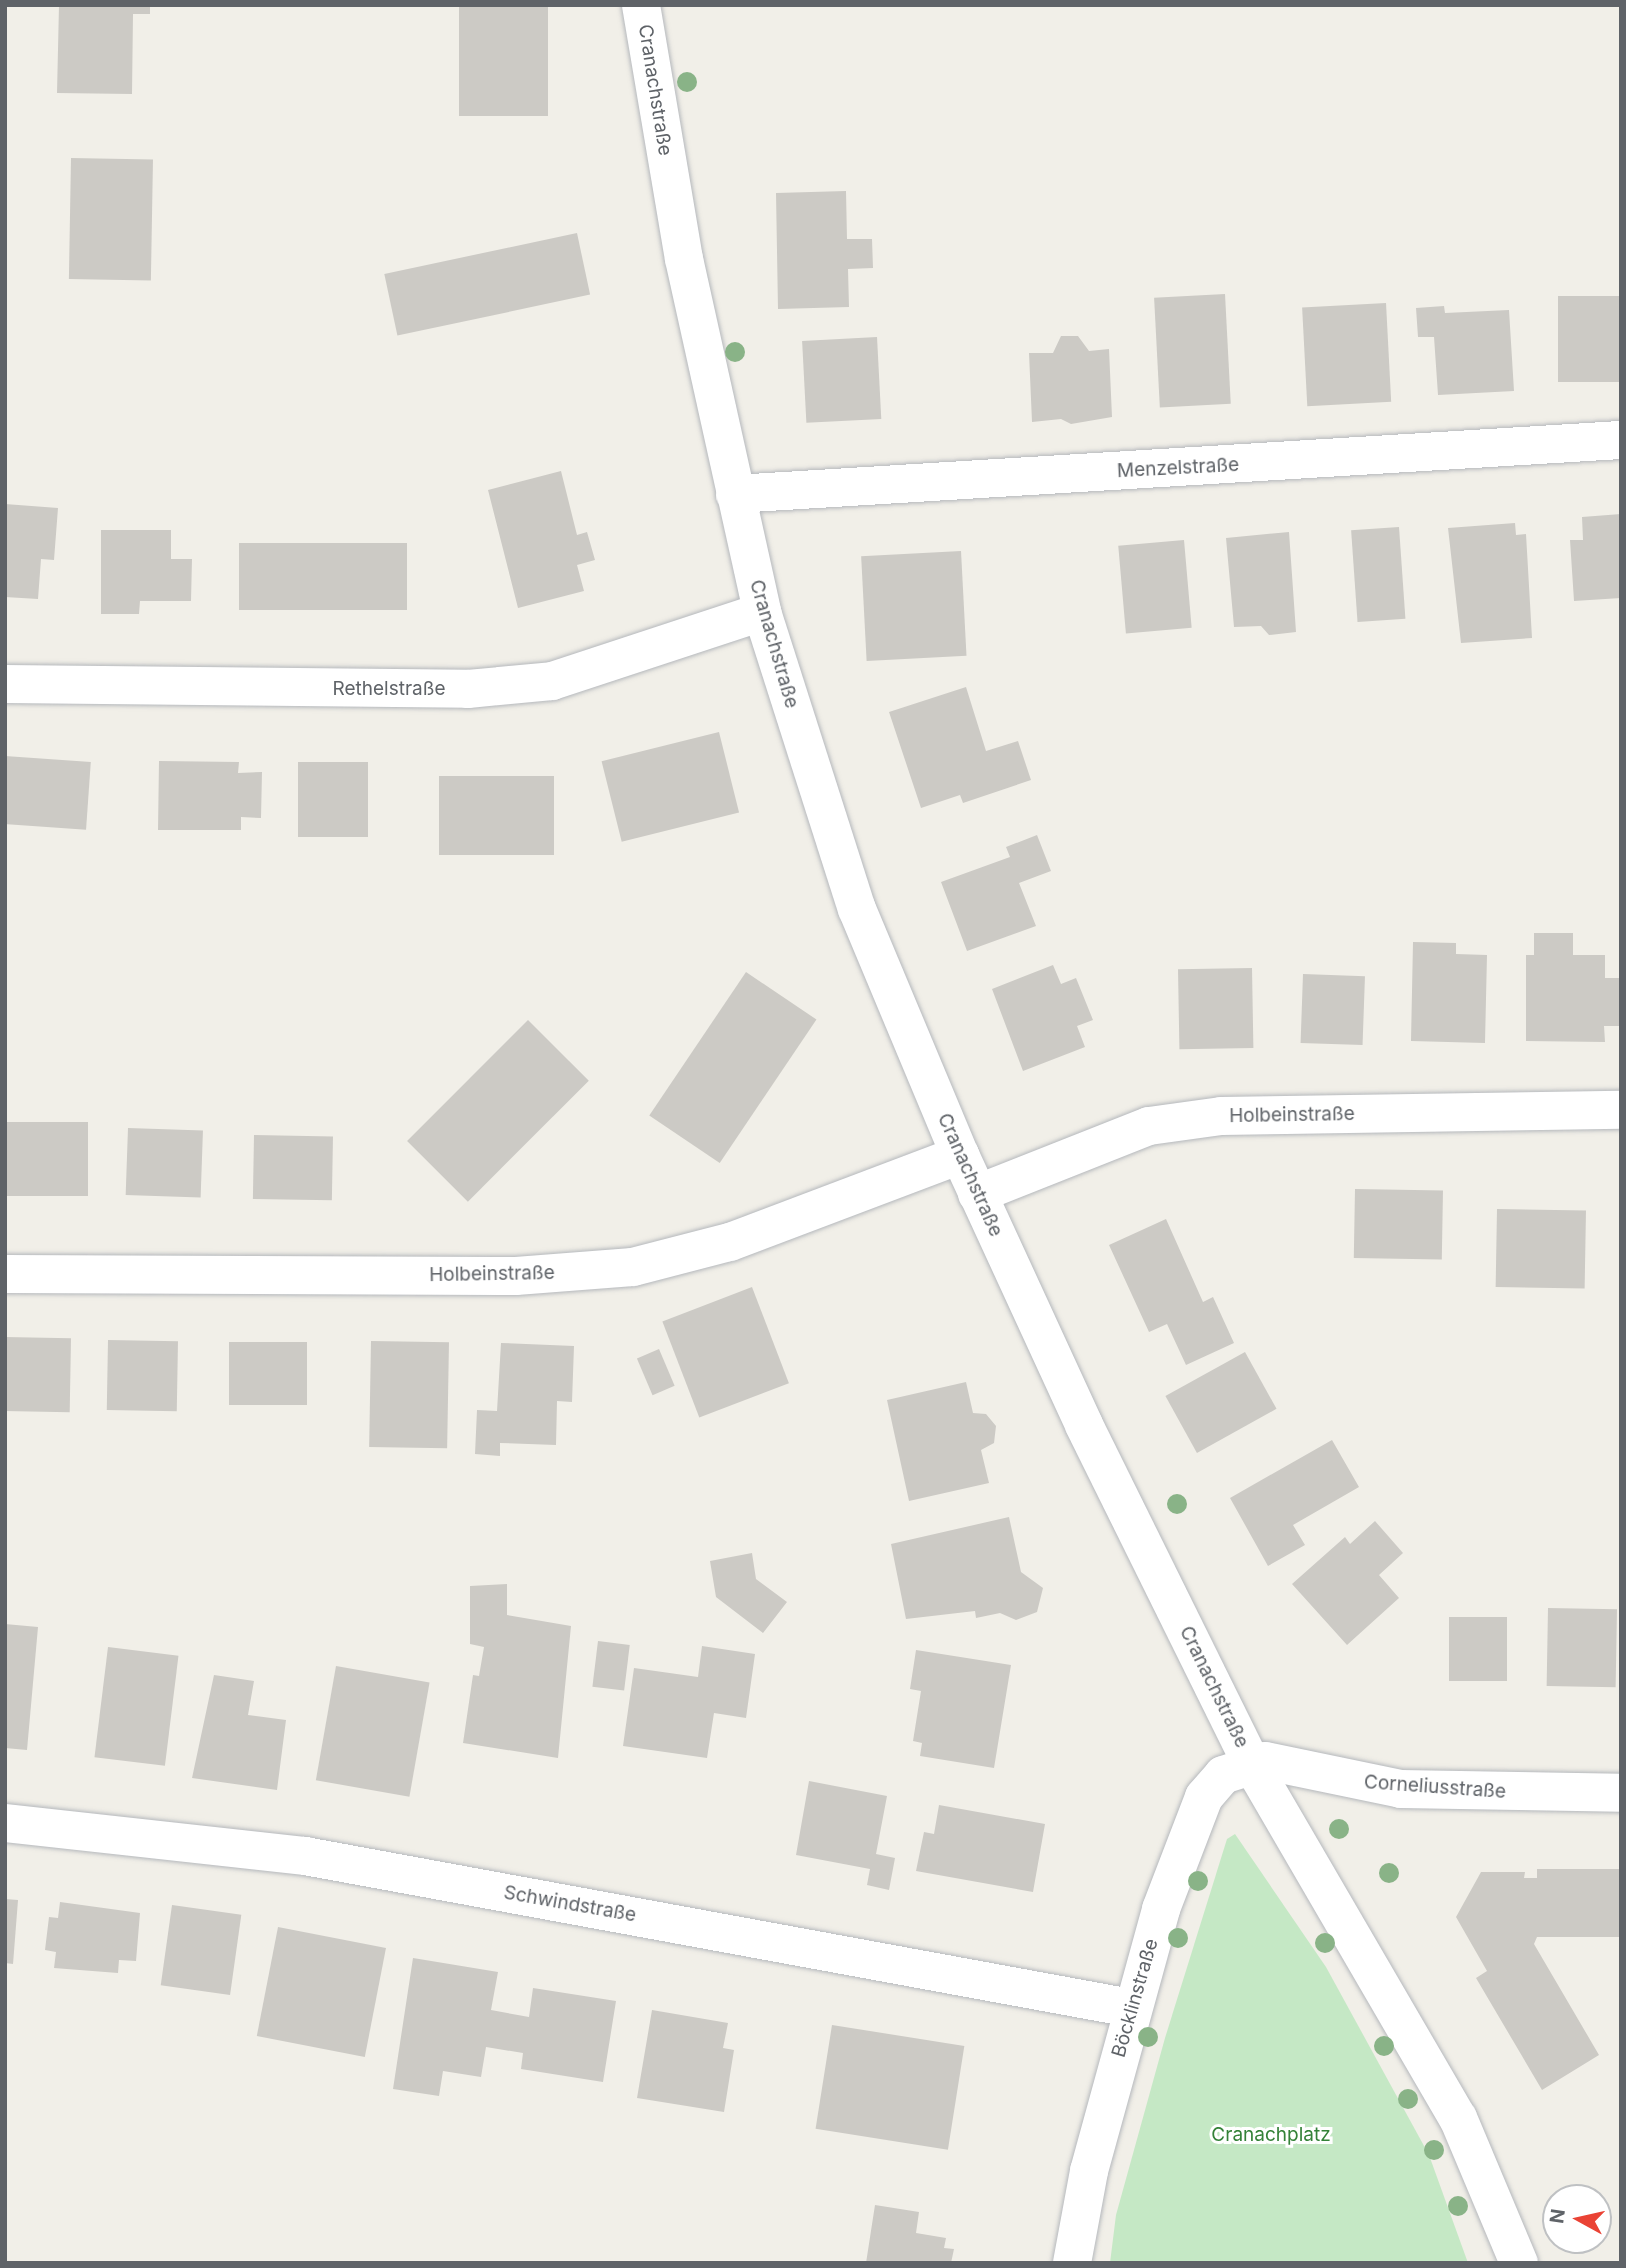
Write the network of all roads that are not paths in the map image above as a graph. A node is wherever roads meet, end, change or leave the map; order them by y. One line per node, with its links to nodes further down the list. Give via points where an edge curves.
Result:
1 (641, 5): 3 (street, Cranachstraße, via 684,259)
2 (1621, 440): 3 (street, Menzelstraße)
3 (735, 494): 4 (street, Cranachstraße)
4 (762, 612): 5 (street, Rethelstraße, via 552,681 480,688); 7 (street, Cranachstraße, via 857,909)
5 (5, 684)
6 (1621, 1110): 8 (street, Holbeinstraße, via 1221,1116 1149,1126)
7 (960, 1155): 8 (street, Cranachstraße); 9 (street, Holbeinstraße, via 730,1242 634,1267 516,1276)
8 (977, 1194): 10 (street, Cranachstraße)
9 (5, 1274)
10 (1251, 1763): 11 (street, Corneliusstraße, via 1401,1789); 13 (street, Böcklinstraße, via 1223,1775 1204,1797); 15 (street, Cranachstraße, via 1458,2118)
11 (1621, 1793)
12 (5, 1823): 13 (street, Schwindstraße, via 305,1856)
13 (1131, 2008): 14 (street, Böcklinstraße)
14 (1072, 2263)
15 (1519, 2263)

